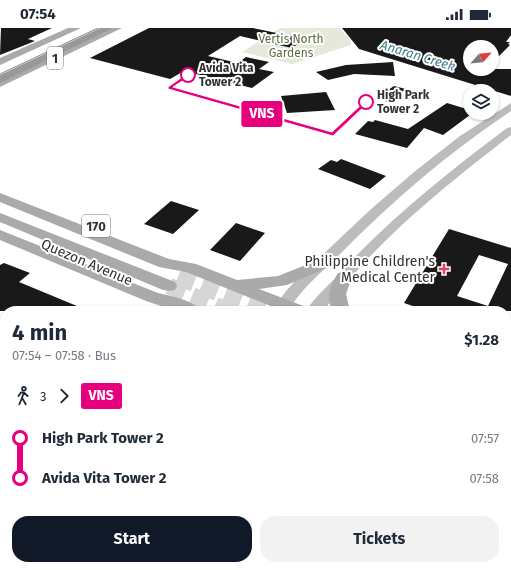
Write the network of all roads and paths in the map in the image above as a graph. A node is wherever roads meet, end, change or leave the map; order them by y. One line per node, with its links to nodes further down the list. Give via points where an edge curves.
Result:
1 (76, 28): 5 (main road, 1)
2 (83, 28): 5 (highway, 1)
3 (108, 28): 6 (highway, 1)
4 (117, 28): 7 (main road, 1)
5 (3, 63)
6 (0, 79)
7 (0, 84)
8 (511, 106): 14 (main road, via 434,162)
9 (511, 130): 16 (main road, via 463,167)
10 (0, 188): 20 (main road, Quezon Avenue / 170, via 174,256)
11 (0, 197): 20 (main road, Quezon Avenue / 170, via 165,263)
12 (0, 206): 20 (main road, Quezon Avenue / 170)
13 (0, 217): 20 (main road, Quezon Avenue / 170)
14 (363, 224): 16 (main road); 18 (main road)
15 (0, 225): 20 (main road, Quezon Avenue / 170, via 157,292)
16 (387, 233): 19 (main road)
17 (0, 235): 20 (main road, Quezon Avenue / 170, via 152,297)
18 (321, 264): 21 (main road, via 281,281); 24 (main road)
19 (344, 277): 25 (main road); 26 (main road, via 336,293)
20 (177, 283): 21 (main road, Quezon Avenue / 170); 22 (main road, Quezon Avenue / 170)
21 (232, 285): 23 (main road, Quezon Avenue / 170)
22 (189, 306)
23 (278, 306)
24 (284, 306)
25 (318, 306)
26 (339, 306)

